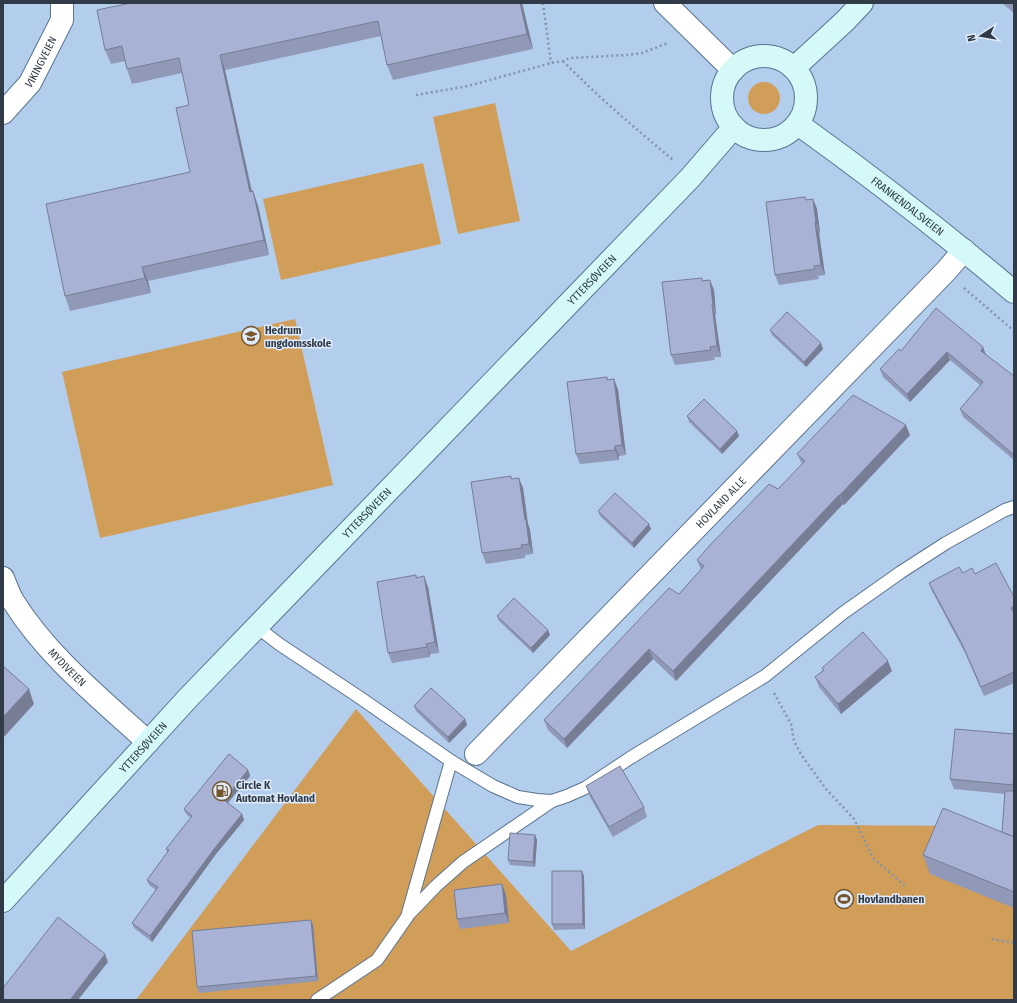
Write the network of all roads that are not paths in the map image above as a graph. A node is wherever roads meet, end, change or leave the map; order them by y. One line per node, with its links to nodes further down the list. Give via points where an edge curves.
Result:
1 (62, 3): 6 (street, VIKINGVEIEN, via 62,20 30,83)
2 (664, 3): 5 (street)
3 (862, 3): 4 (main road)
4 (794, 68): 5 (main road, via 780,59 763,56 746,60); 7 (main road, via 803,80 806,95 805,110)
5 (732, 70): 8 (main road, via 724,83 722,99 725,114)
6 (3, 113)
7 (798, 124): 8 (main road, via 784,135 767,140 749,138); 9 (main road, FRANKENDALSVEIEN, via 853,163)
8 (734, 127): 13 (main road, YTTERSØVEIEN, via 690,178)
9 (964, 250): 10 (main road, FRANKENDALSVEIEN); 15 (street, HOVLAND ALLE, via 941,277)
10 (1014, 292)
11 (1014, 507): 17 (lane, via 946,543 902,572 843,613 765,676 585,788)
12 (3, 578): 14 (street, MYDIVEIEN, via 12,600 41,639 83,685)
13 (257, 627): 14 (main road, YTTERSØVEIEN); 16 (lane)
14 (148, 742): 18 (main road, YTTERSØVEIEN)
15 (476, 754)
16 (451, 761): 17 (lane, via 493,786 518,797); 19 (lane)
17 (552, 800): 19 (lane, via 463,862)
18 (3, 901)
19 (407, 917): 20 (lane, via 377,960)
20 (317, 1000)

